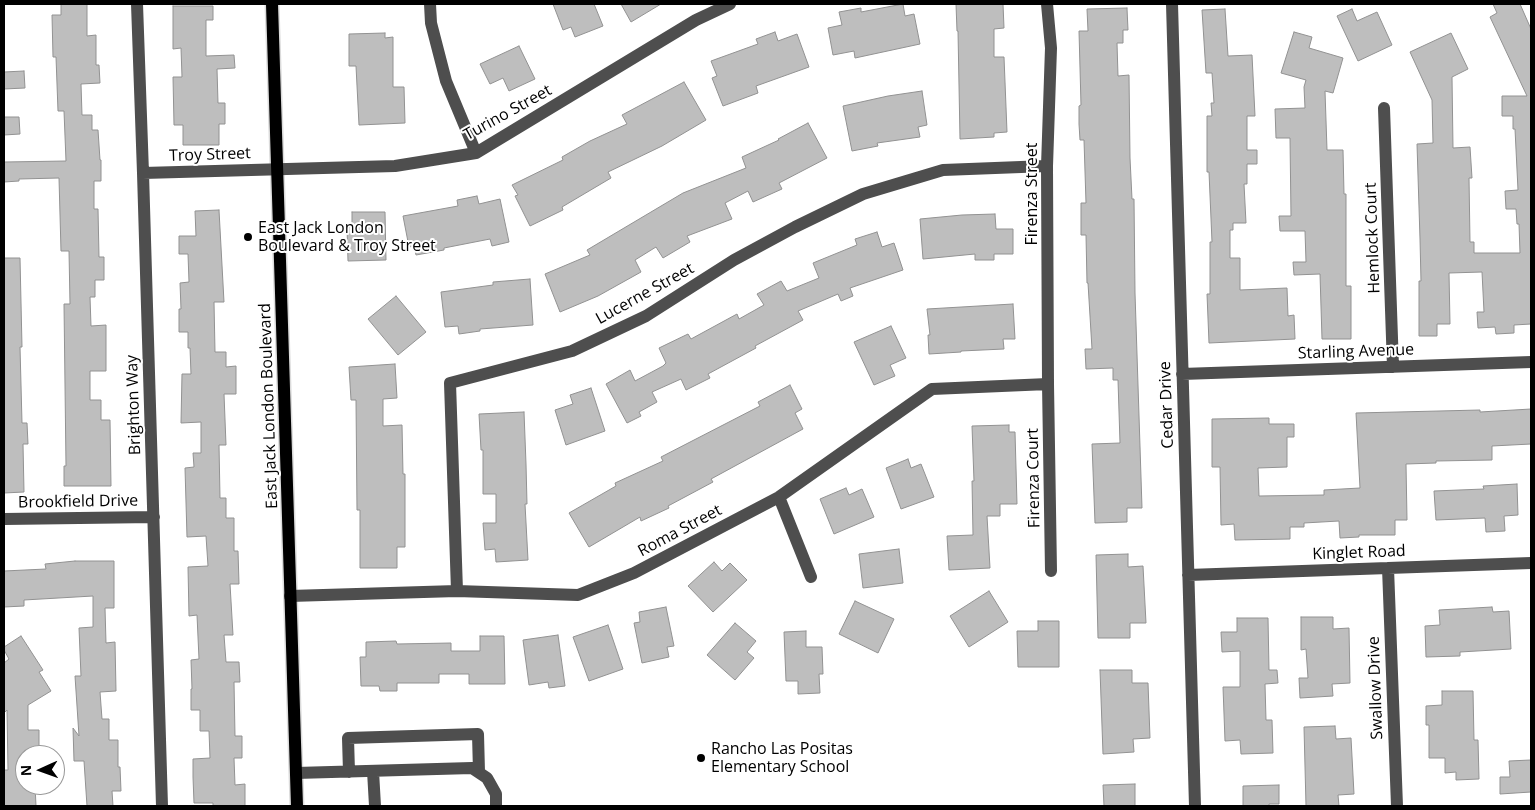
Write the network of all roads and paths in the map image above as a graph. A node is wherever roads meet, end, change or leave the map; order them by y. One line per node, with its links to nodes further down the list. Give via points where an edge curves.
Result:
1 (137, 4): 11 (street, Brighton Way)
2 (272, 4): 10 (main road, East Jack London Boulevard)
3 (430, 4): 8 (street, via 431,23 446,81)
4 (730, 4): 8 (street, Turino Street, via 696,20)
5 (1047, 4): 9 (street, Firenza Street, via 1051,48)
6 (1172, 4): 14 (street, Cedar Drive)
7 (1384, 108): 13 (street, Hemlock Court)
8 (476, 153): 10 (street, Turino Street, via 396,166)
9 (1047, 166): 15 (street, Firenza Street); 24 (street, Lucerne Street, via 943,170 863,194 734,260 646,316 572,351 450,382)
10 (277, 169): 11 (street, Troy Street); 25 (main road, East Jack London Boulevard)
11 (143, 173): 17 (street, Brighton Way)
12 (1531, 362): 13 (street, Starling Avenue)
13 (1393, 367): 14 (street, Starling Avenue)
14 (1182, 374): 22 (street, Cedar Drive)
15 (1048, 384): 16 (street, Roma Street, via 932,389); 21 (street, Firenza Court)
16 (779, 497): 23 (street); 24 (street, Roma Street, via 634,573 578,595)
17 (154, 517): 18 (street, Brookfield Drive); 30 (street, Brighton Way)
18 (4, 519)
19 (1531, 563): 20 (street, Kinglet Road)
20 (1388, 568): 22 (street, Kinglet Road); 35 (street, Swallow Drive)
21 (1051, 571)
22 (1188, 575): 34 (street, Cedar Drive)
23 (811, 577)
24 (457, 591): 25 (street, Roma Street)
25 (290, 596): 29 (main road, East Jack London Boulevard)
26 (373, 771): 27 (street); 28 (street, via 472,768); 32 (street)
27 (348, 772): 28 (street, via 348,738 478,734); 29 (street)
28 (479, 772): 33 (street, via 487,778 496,794)
29 (296, 774): 31 (main road, East Jack London Boulevard)
30 (162, 806)
31 (297, 806)
32 (375, 806)
33 (496, 806)
34 (1195, 806)
35 (1397, 806)

